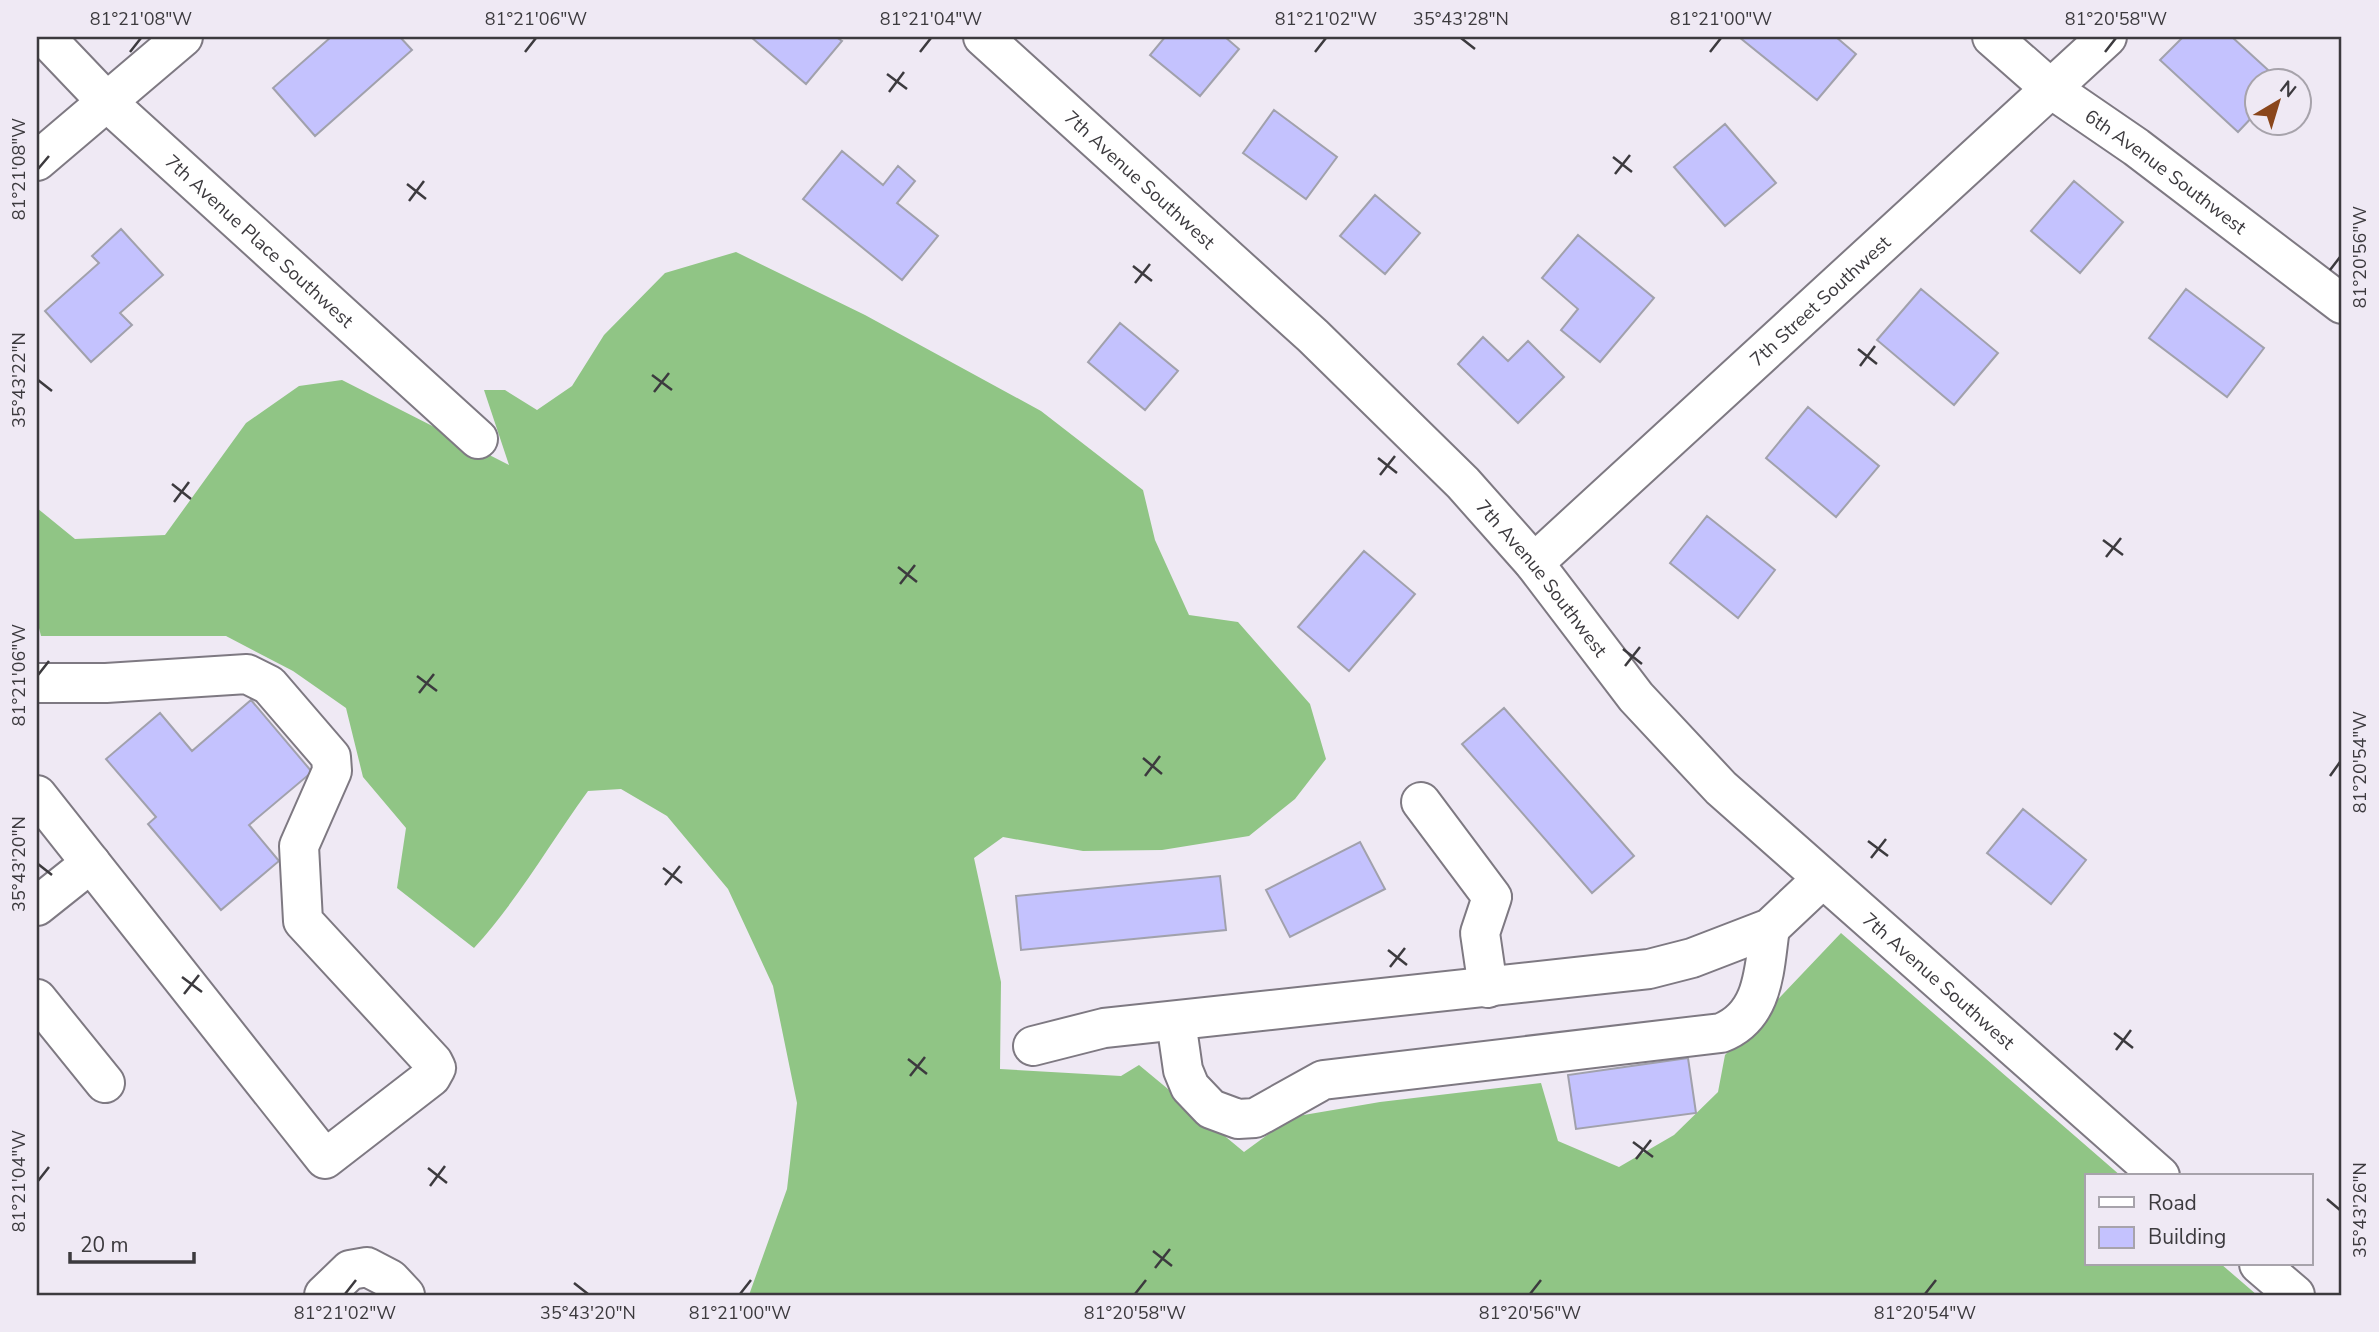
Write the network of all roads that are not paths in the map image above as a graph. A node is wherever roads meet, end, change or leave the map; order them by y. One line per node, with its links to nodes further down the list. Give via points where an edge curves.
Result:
1 (45, 37): 7 (street, 7th Avenue Place Southwest)
2 (183, 37): 7 (street)
3 (983, 37): 11 (street, 7th Avenue Southwest, via 1313,336 1464,483)
4 (1992, 37): 6 (street, 6th Avenue Southwest)
5 (2107, 37): 6 (street, 7th Street Southwest)
6 (2050, 88): 9 (street, 6th Avenue Southwest, via 2136,147); 11 (street, 7th Street Southwest)
7 (107, 102): 8 (street); 10 (street, 7th Avenue Place Southwest)
8 (37, 161)
9 (2342, 304)
10 (478, 439)
11 (1534, 563): 16 (street, 7th Avenue Southwest, via 1636,697 1721,788)
12 (37, 683): 15 (street, via 247,674 269,685 331,757 332,771 299,846 303,921 433,1062 436,1068 431,1077 325,1159)
13 (37, 795): 15 (street)
14 (1421, 802): 19 (street, via 1492,897 1480,933)
15 (91, 863): 17 (street)
16 (1822, 879): 18 (street); 24 (street, 7th Avenue Southwest)
17 (37, 906)
18 (1770, 928): 19 (street, via 1649,970); 21 (street, via 1757,998 1749,1015 1721,1033 1323,1080 1255,1118 1223,1116 1199,1100 1184,1070)
19 (1488, 988): 21 (street)
20 (37, 999): 23 (street)
21 (1176, 1021): 22 (street, via 1104,1028)
22 (1033, 1046)
23 (105, 1083)
24 (2158, 1174)
25 (2261, 1266): 28 (street)
26 (324, 1295): 27 (street, via 350,1270 367,1267 390,1279)
27 (405, 1295)
28 (2295, 1295)

